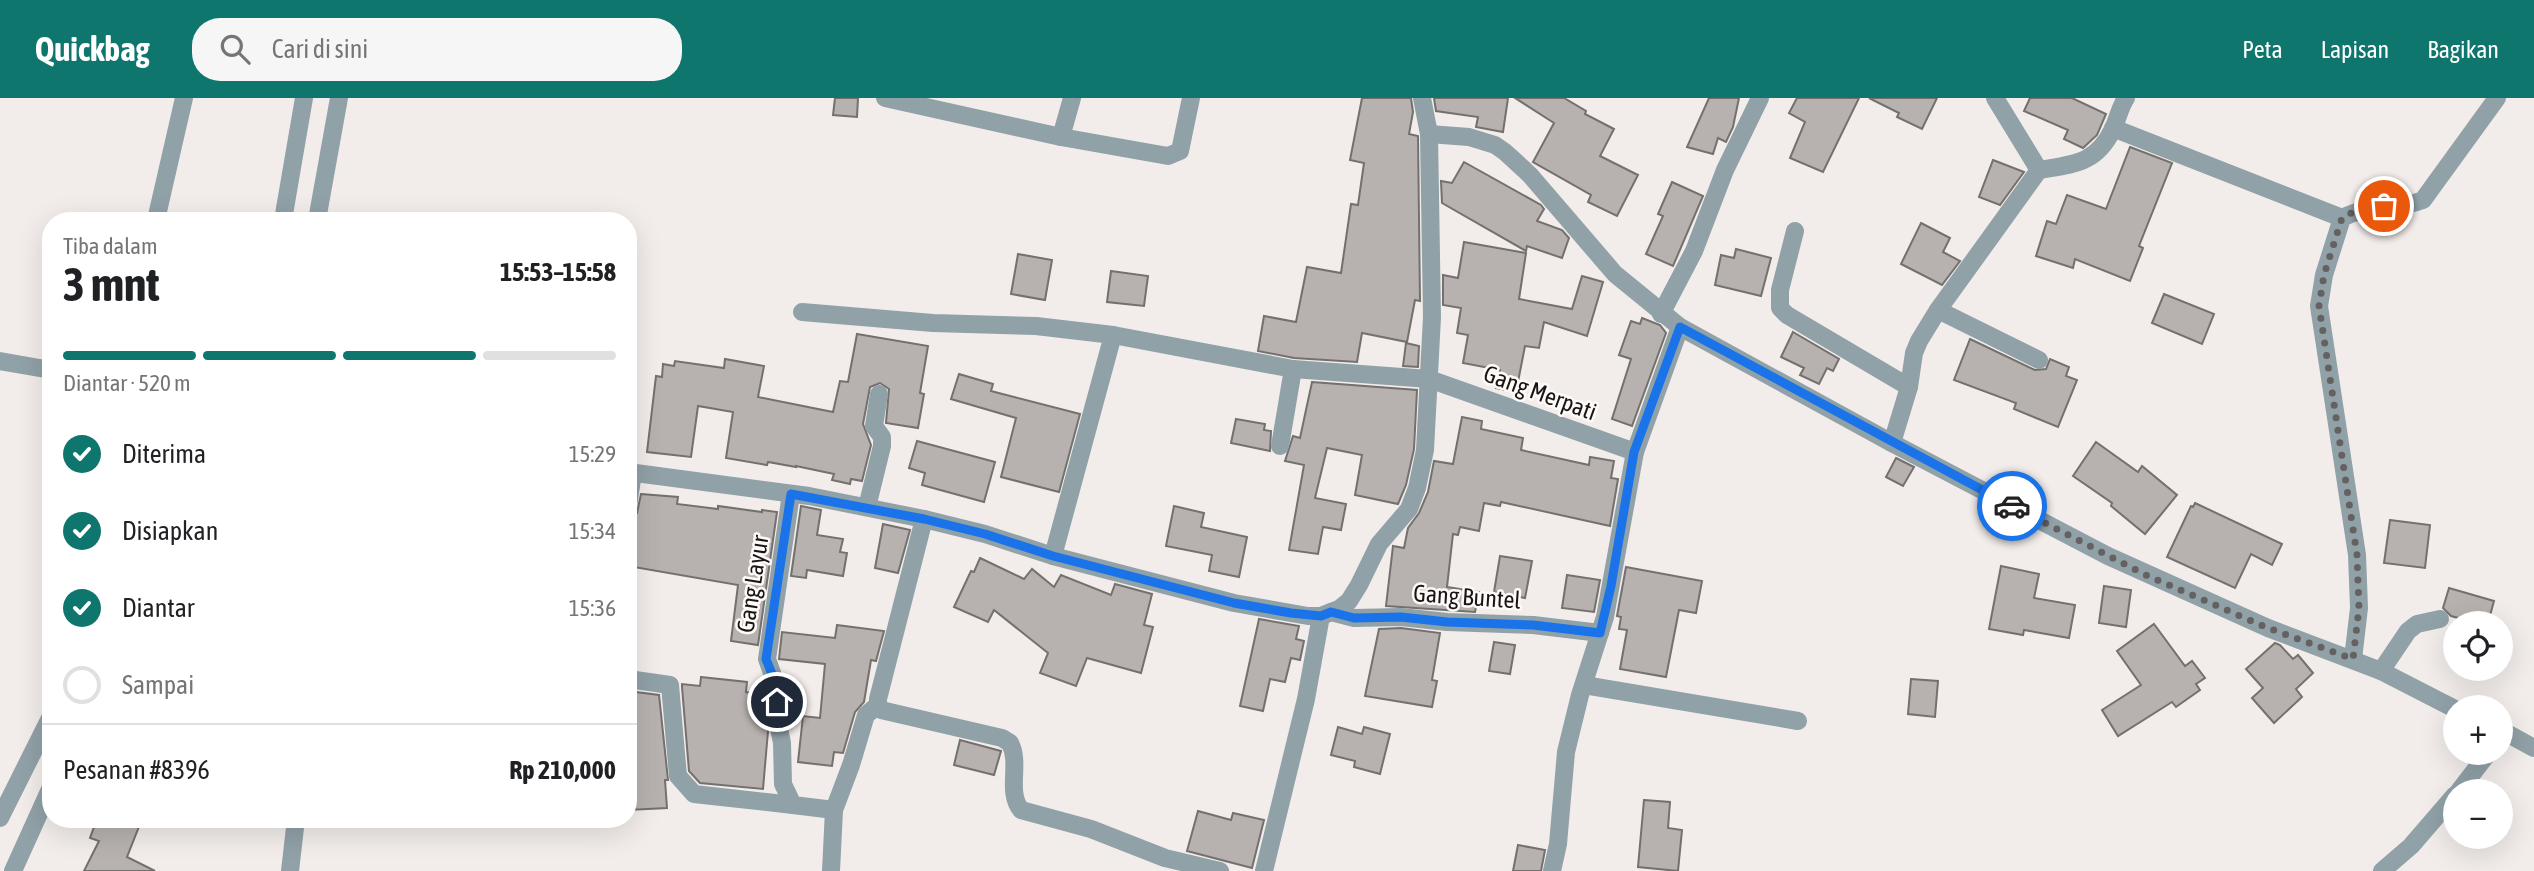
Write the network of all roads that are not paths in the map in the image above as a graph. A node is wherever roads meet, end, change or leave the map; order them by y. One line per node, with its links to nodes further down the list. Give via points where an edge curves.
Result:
1 (184, 98): 17 (street)
2 (304, 98): 18 (street)
3 (339, 98): 19 (street)
4 (885, 98): 12 (street)
5 (1072, 98): 15 (street)
6 (1191, 98): 15 (street, via 1180,151 1168,156)
7 (1422, 98): 14 (street)
8 (1760, 98): 24 (street, via 1725,170 1694,251)
9 (1994, 98): 16 (street)
10 (2126, 98): 13 (street)
11 (2497, 98): 20 (street, via 2423,200 2355,211)
12 (967, 106): 15 (street)
13 (2113, 128): 16 (street, via 2095,156); 20 (street)
14 (1429, 134): 24 (street, via 1469,137 1505,152 1615,274); 31 (street)
15 (1061, 137)
16 (2039, 170): 22 (street)
17 (158, 212)
18 (283, 212)
19 (318, 212)
20 (2342, 218): 45 (street, via 2319,306 2357,555 2359,608)
21 (1795, 231): 32 (street, via 1778,302 1783,312)
22 (1938, 310): 27 (street); 32 (street, via 1914,353)
23 (802, 312): 26 (street, Gang Merpati)
24 (1661, 314): 25 (street)
25 (1680, 327): 34 (street); 36 (street)
26 (1113, 335): 30 (street, Gang Merpati); 41 (street)
27 (2039, 360)
28 (0, 361): 29 (street)
29 (42, 368)
30 (1293, 369): 31 (street, Gang Merpati); 35 (street)
31 (1429, 379): 36 (street, Gang Merpati); 42 (street, via 1425,450 1409,509 1380,544 1349,601)
32 (1909, 387): 34 (street)
33 (879, 394): 39 (street, via 874,426 882,446)
34 (1892, 443): 45 (street, via 2148,576)
35 (1280, 446)
36 (1634, 452): 44 (street)
37 (637, 473): 38 (street, Gang Buntel)
38 (791, 494): 39 (street, Gang Buntel); 57 (street, Gang Layur, via 766,659 777,687 783,784)
39 (867, 507): 40 (street, Gang Buntel)
40 (924, 519): 41 (street, Gang Buntel); 50 (street)
41 (1053, 556): 42 (street, Gang Buntel, via 1234,603)
42 (1326, 614): 44 (street, Gang Buntel); 67 (street)
43 (2440, 619): 46 (street, via 2408,631)
44 (1600, 633): 48 (street)
45 (2353, 659): 46 (street)
46 (2381, 671): 49 (street)
47 (637, 680): 57 (street, via 670,685 678,776 694,794)
48 (1584, 685): 51 (street); 68 (street, via 1566,752)
49 (2443, 703)
50 (878, 705): 60 (street, via 866,715); 66 (street, via 881,710 1010,743 1016,762 1014,794 1021,810 1091,829 1165,858)
51 (1798, 721)
52 (42, 734): 61 (street)
53 (2513, 738): 54 (street)
54 (2534, 748)
55 (2480, 765): 56 (street)
56 (2468, 779)
57 (793, 805): 60 (street)
58 (42, 807): 63 (street)
59 (2443, 809): 69 (street, via 2412,846)
60 (834, 810): 65 (street)
61 (0, 818)
62 (295, 828): 64 (street)
63 (13, 871)
64 (290, 871)
65 (831, 871)
66 (1220, 871)
67 (1264, 871)
68 (1552, 871)
69 (2382, 871)

